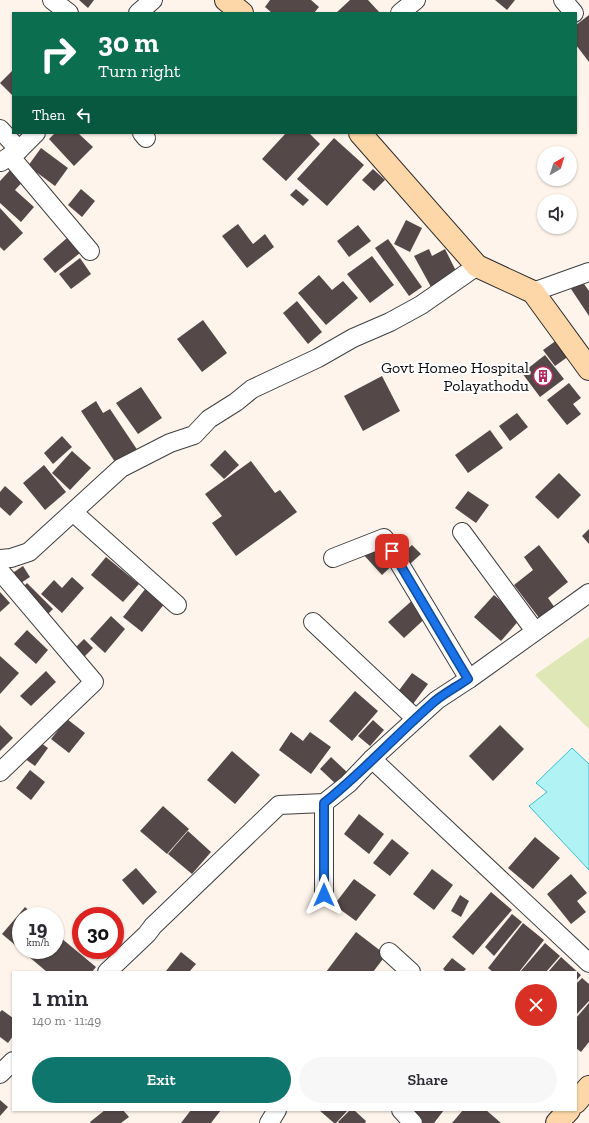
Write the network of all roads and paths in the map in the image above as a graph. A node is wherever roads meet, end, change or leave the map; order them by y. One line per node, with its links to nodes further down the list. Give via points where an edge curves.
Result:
1 (52, 0): 6 (street)
2 (153, 0): 7 (street)
3 (226, 0): 8 (street)
4 (416, 0): 9 (street)
5 (563, 0): 10 (street)
6 (68, 12)
7 (139, 12)
8 (241, 12)
9 (401, 12)
10 (573, 12)
11 (0, 129): 14 (street)
12 (35, 134): 14 (street)
13 (361, 134): 16 (street)
14 (10, 156): 15 (street)
15 (90, 251)
16 (478, 266): 18 (street); 20 (street, via 390,322 353,338 252,390 209,419 194,435 170,443 122,468)
17 (589, 272): 18 (street)
18 (533, 292): 19 (street)
19 (589, 369)
20 (73, 512): 23 (street, via 29,552); 26 (street)
21 (462, 532): 28 (street)
22 (333, 558): 29 (street, via 384,538)
23 (0, 559)
24 (0, 571): 32 (street, via 94,682)
25 (589, 593): 28 (street)
26 (178, 605)
27 (313, 622): 30 (street)
28 (535, 631): 29 (street)
29 (468, 679): 30 (street, via 437,700)
30 (416, 719): 31 (street)
31 (372, 759): 33 (street, via 348,784); 36 (street)
32 (0, 772)
33 (324, 803): 34 (street); 37 (street, via 279,805)
34 (324, 895)
35 (389, 952): 38 (street)
36 (589, 963)
37 (108, 971)
38 (410, 971)
39 (12, 1062): 40 (street)
40 (0, 1074)
41 (589, 1087): 42 (street)
42 (577, 1101)
43 (276, 1111): 46 (street)
44 (402, 1111): 47 (street)
45 (568, 1111): 48 (street)
46 (269, 1123)
47 (413, 1123)
48 (557, 1123)

